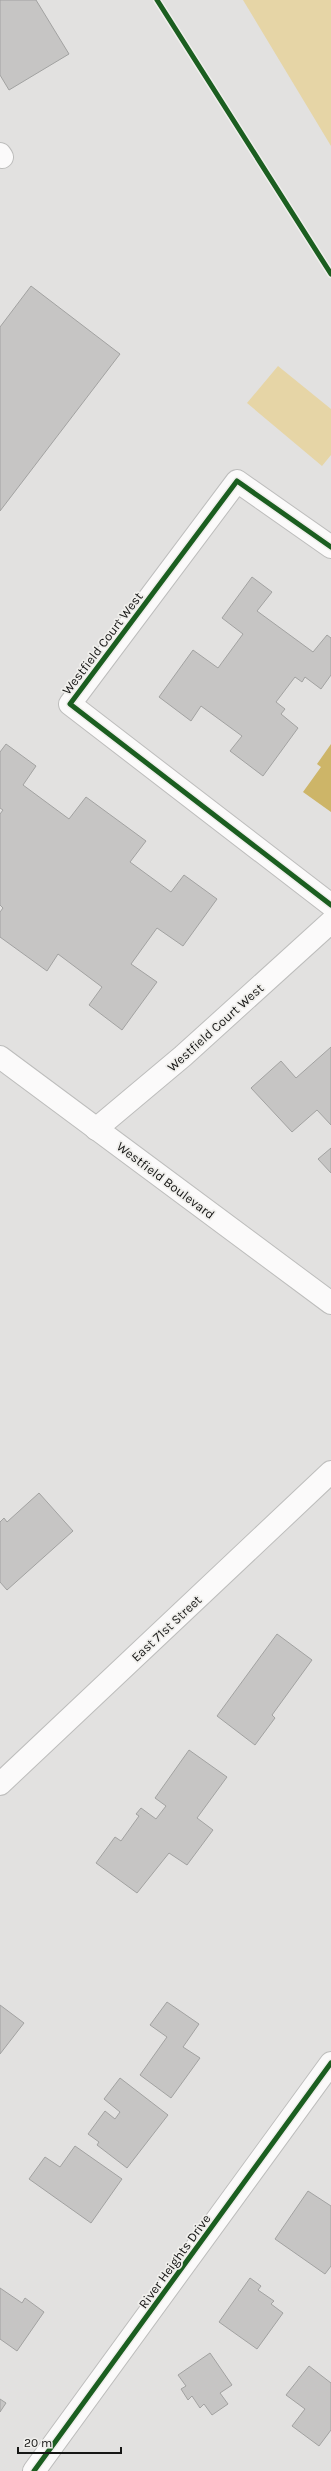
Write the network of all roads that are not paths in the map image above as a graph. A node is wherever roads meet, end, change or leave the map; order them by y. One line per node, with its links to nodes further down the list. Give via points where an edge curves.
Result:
1 (331, 547): 2 (street, Westfield Court West, via 237,481 70,704)
2 (331, 905)
3 (331, 922): 5 (street, Westfield Court West, via 183,1056)
4 (0, 1057): 5 (street, Westfield Boulevard)
5 (96, 1129): 6 (street, Westfield Boulevard)
6 (331, 1303)
7 (331, 1472): 8 (street, East 71st Street)
8 (0, 1784)
9 (331, 2063): 10 (street, River Heights Drive)
10 (34, 2471)

